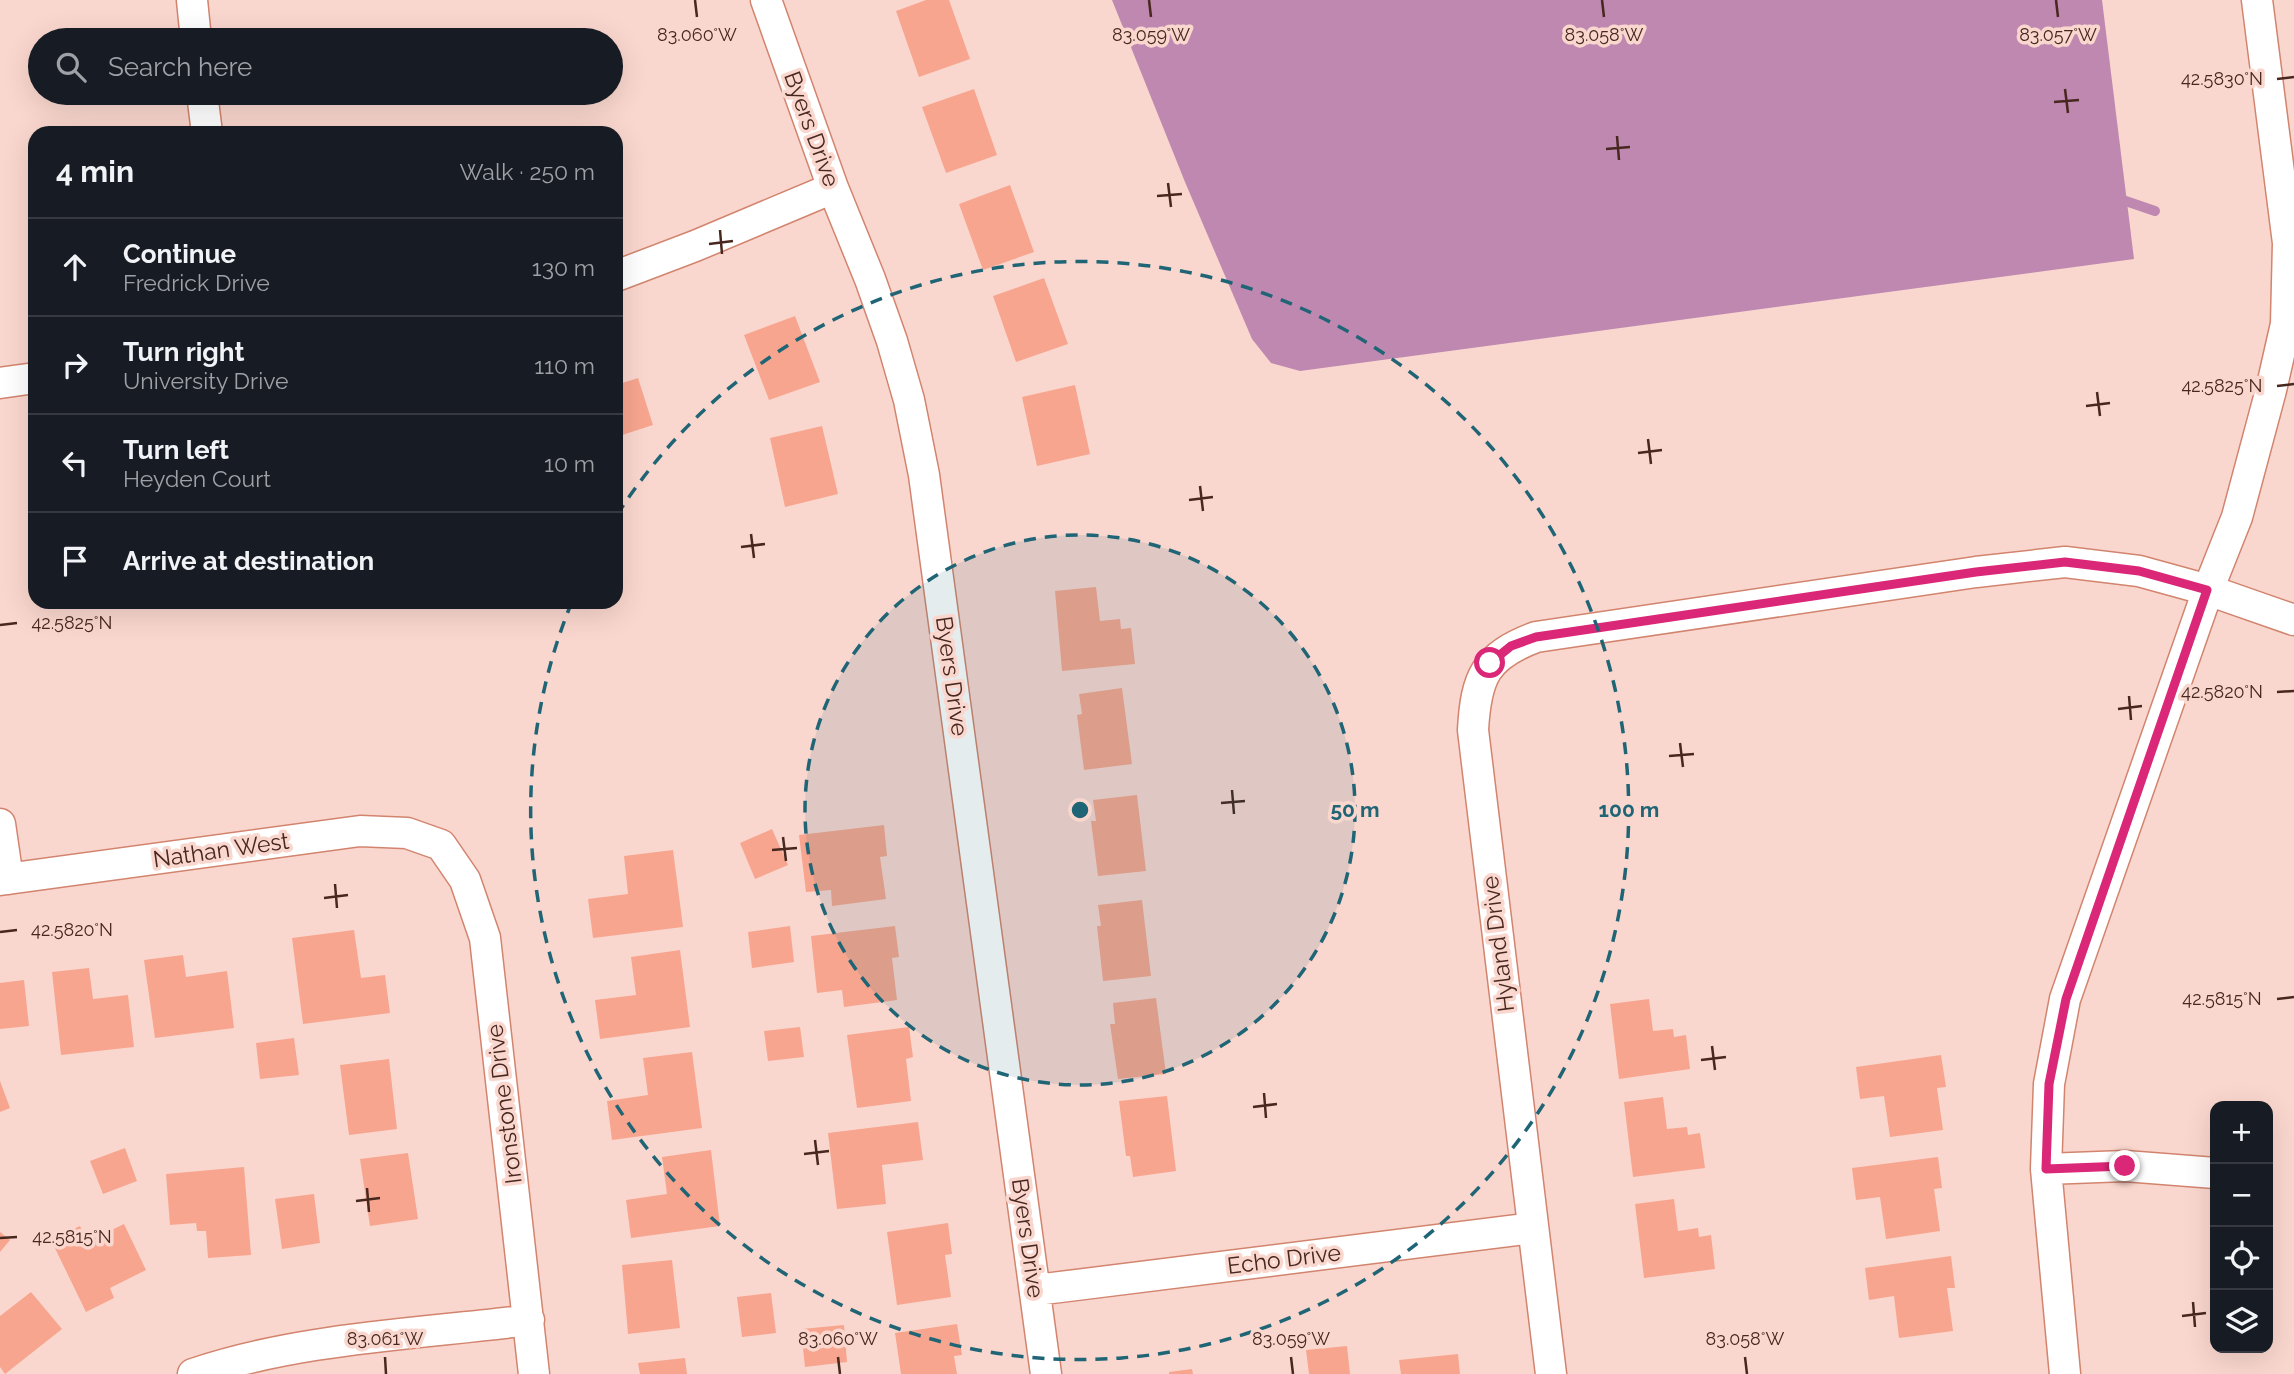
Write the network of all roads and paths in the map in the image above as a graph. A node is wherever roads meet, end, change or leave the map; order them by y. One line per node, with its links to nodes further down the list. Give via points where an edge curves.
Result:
1 (192, 0): 4 (street)
2 (766, 0): 7 (street, Byers Drive)
3 (2257, 0): 11 (street, via 2288,243 2286,324 2237,517)
4 (195, 28)
5 (204, 105): 6 (street)
6 (206, 126)
7 (833, 187): 8 (street); 19 (street, Byers Drive, via 892,341 925,475)
8 (623, 273)
9 (28, 379): 10 (street)
10 (0, 383)
11 (2207, 590): 12 (street); 16 (street, via 2066,999 2049,1084); 18 (street, Hyland Drive, via 2139,571 2065,562 1536,637 1511,646 1490,663 1475,697 1473,730)
12 (2294, 620)
13 (0, 824): 15 (street)
14 (441, 845): 15 (street, Nathan West, via 407,833 360,831); 20 (street, Ironstone Drive, via 465,880 485,938)
15 (4, 880)
16 (2046, 1169): 17 (street, via 2125,1166); 25 (street)
17 (2210, 1173)
18 (1533, 1228): 19 (street, Echo Drive); 24 (street, Hyland Drive)
19 (1035, 1290): 23 (street, Byers Drive)
20 (529, 1320): 21 (street, via 300,1347); 22 (street, Ironstone Drive)
21 (193, 1374)
22 (534, 1374)
23 (1046, 1374)
24 (1551, 1374)
25 (2065, 1374)

